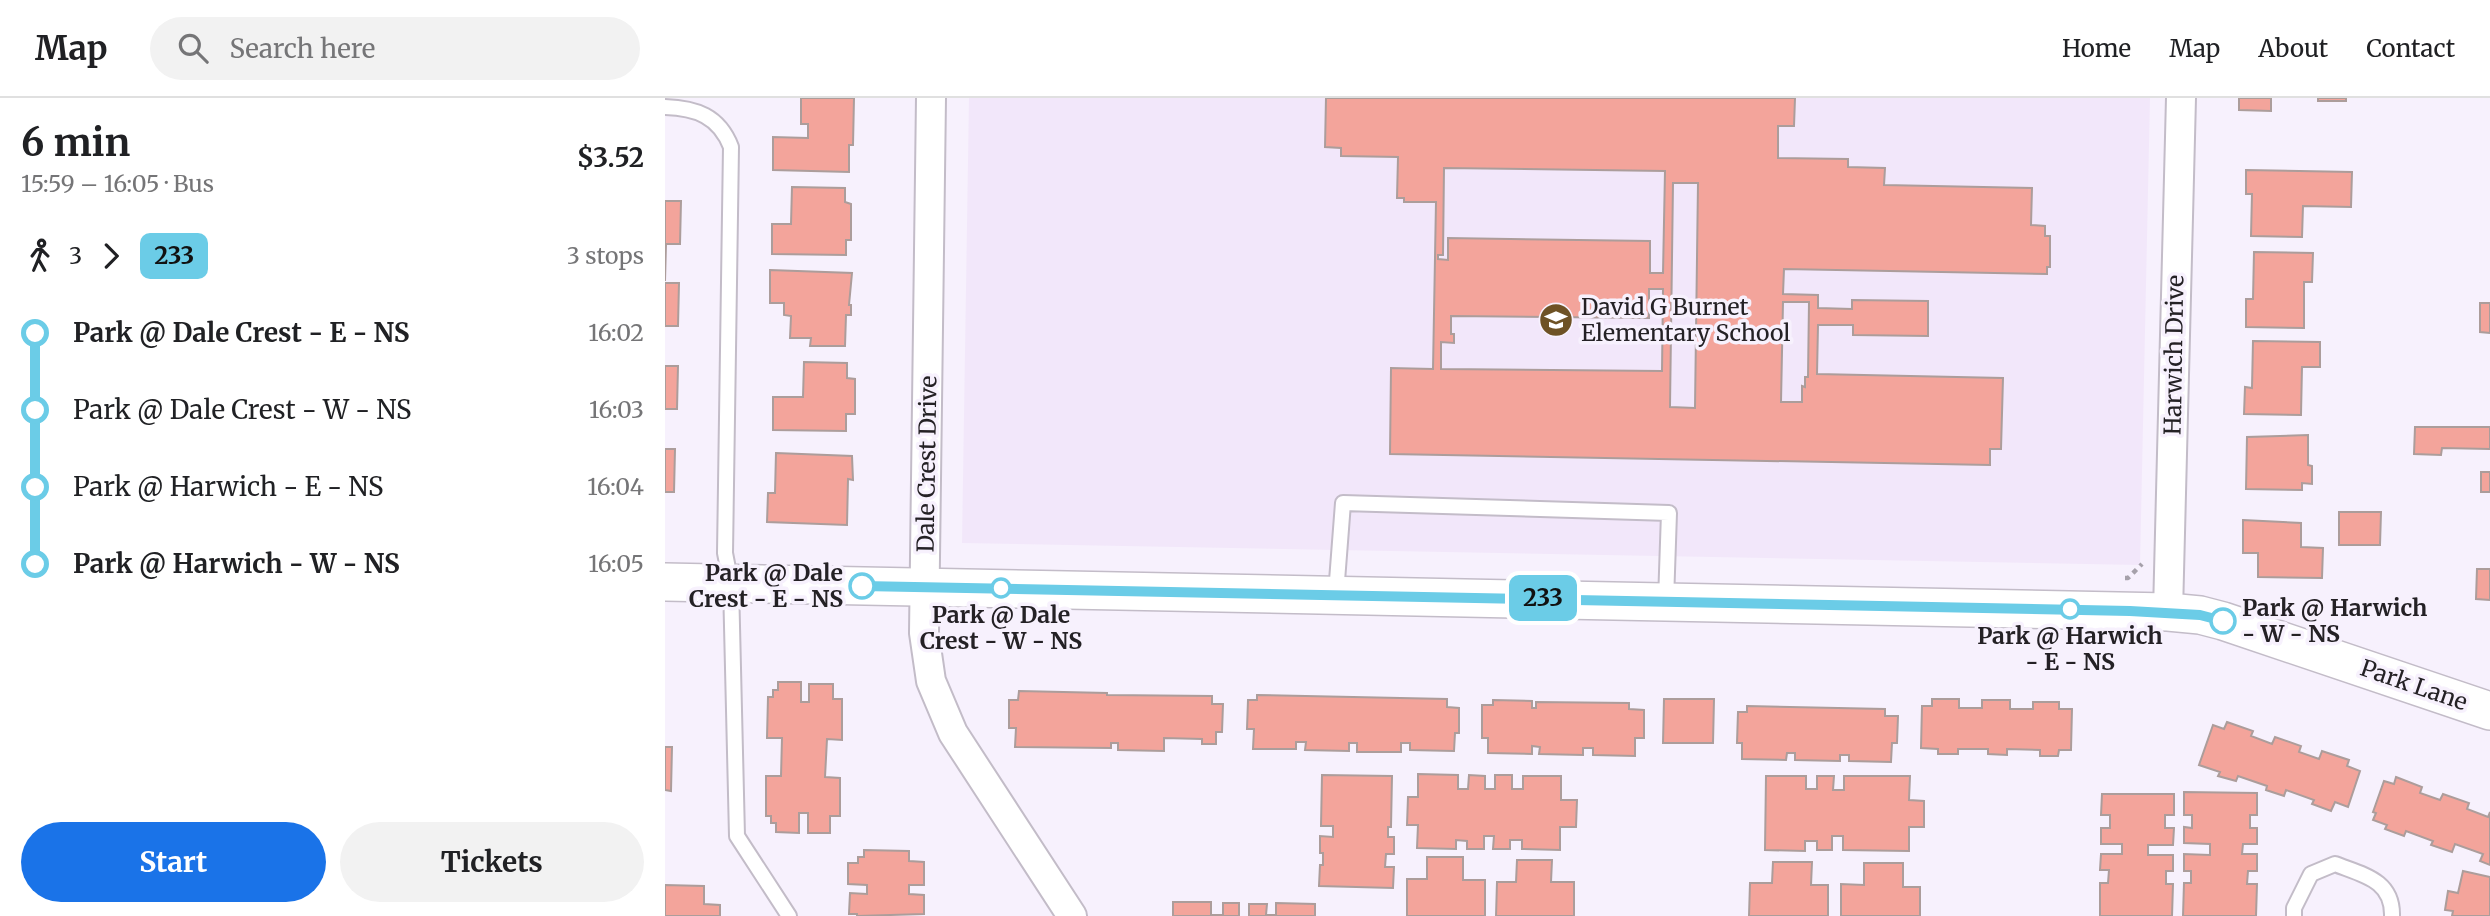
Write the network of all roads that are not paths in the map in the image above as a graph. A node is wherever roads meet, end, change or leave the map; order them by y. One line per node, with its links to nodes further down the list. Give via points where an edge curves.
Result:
1 (932, 98): 6 (street, Dale Crest Drive)
2 (2181, 98): 9 (street, Harwich Drive)
3 (665, 107): 5 (lane, via 688,108 706,117 717,124 731,147 725,553)
4 (665, 582): 5 (street, Park Lane)
5 (731, 584): 6 (street, Park Lane); 11 (lane, via 737,836)
6 (925, 587): 7 (street, Park Lane); 12 (street, Dale Crest Drive, via 924,633 931,681 953,733)
7 (1336, 594): 8 (street, Park Lane); 8 (lane, via 1343,503 1669,513)
8 (1667, 601): 9 (street, Park Lane)
9 (2168, 612): 10 (street, Park Lane, via 2223,621)
10 (2490, 711)
11 (789, 916)
12 (1072, 916)
13 (2294, 916): 14 (lane, via 2311,874 2335,864 2378,881 2393,903)
14 (2392, 916)

